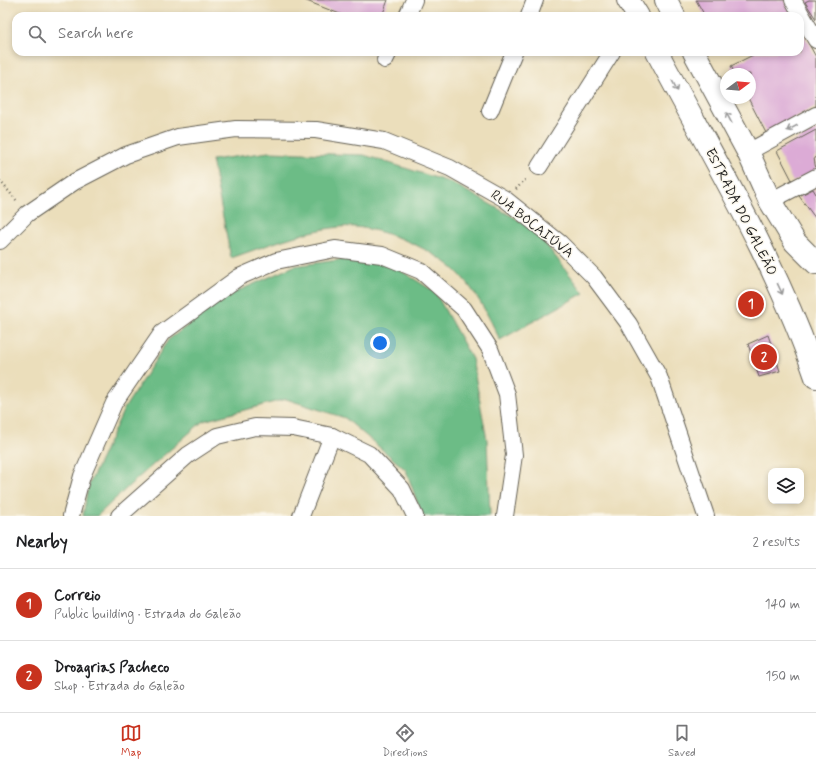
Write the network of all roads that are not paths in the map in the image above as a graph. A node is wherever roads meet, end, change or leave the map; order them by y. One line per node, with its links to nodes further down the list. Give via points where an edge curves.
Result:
1 (414, 0): 5 (street)
2 (535, 0): 6 (street)
3 (666, 0): 7 (main road)
4 (793, 0): 8 (street)
5 (408, 12)
6 (530, 12)
7 (672, 12)
8 (800, 12)
9 (804, 19): 10 (street)
10 (816, 40)
11 (512, 56): 15 (street)
12 (609, 56): 18 (street)
13 (659, 56): 25 (main road, ESTRADA DO GALEÃO, one-way to 25, via 761,248 798,327)
14 (696, 56): 17 (main road, one-way to 14)
15 (490, 111)
16 (816, 115): 17 (street, one-way to 17)
17 (748, 152): 20 (main road)
18 (539, 167)
19 (816, 177): 20 (street)
20 (770, 201): 22 (main road)
21 (0, 241): 32 (street, RUA BOCAIÚVA, via 27,214 74,182 126,156 178,137 236,129 316,130 384,141 450,168 505,200 560,243 594,277 629,324 659,377)
22 (795, 242): 23 (main road); 24 (main road)
23 (816, 254)
24 (816, 263)
25 (815, 372)
26 (332, 436): 28 (street, via 285,428 255,428 216,436 188,455); 29 (street); 30 (street, via 369,454 402,489)
27 (71, 516): 31 (street, via 82,476 114,403 162,333 239,277 276,260 335,249 382,256 421,271 464,309 490,349 507,394 514,455)
28 (119, 516)
29 (301, 516)
30 (415, 516)
31 (505, 516)
32 (706, 516)

